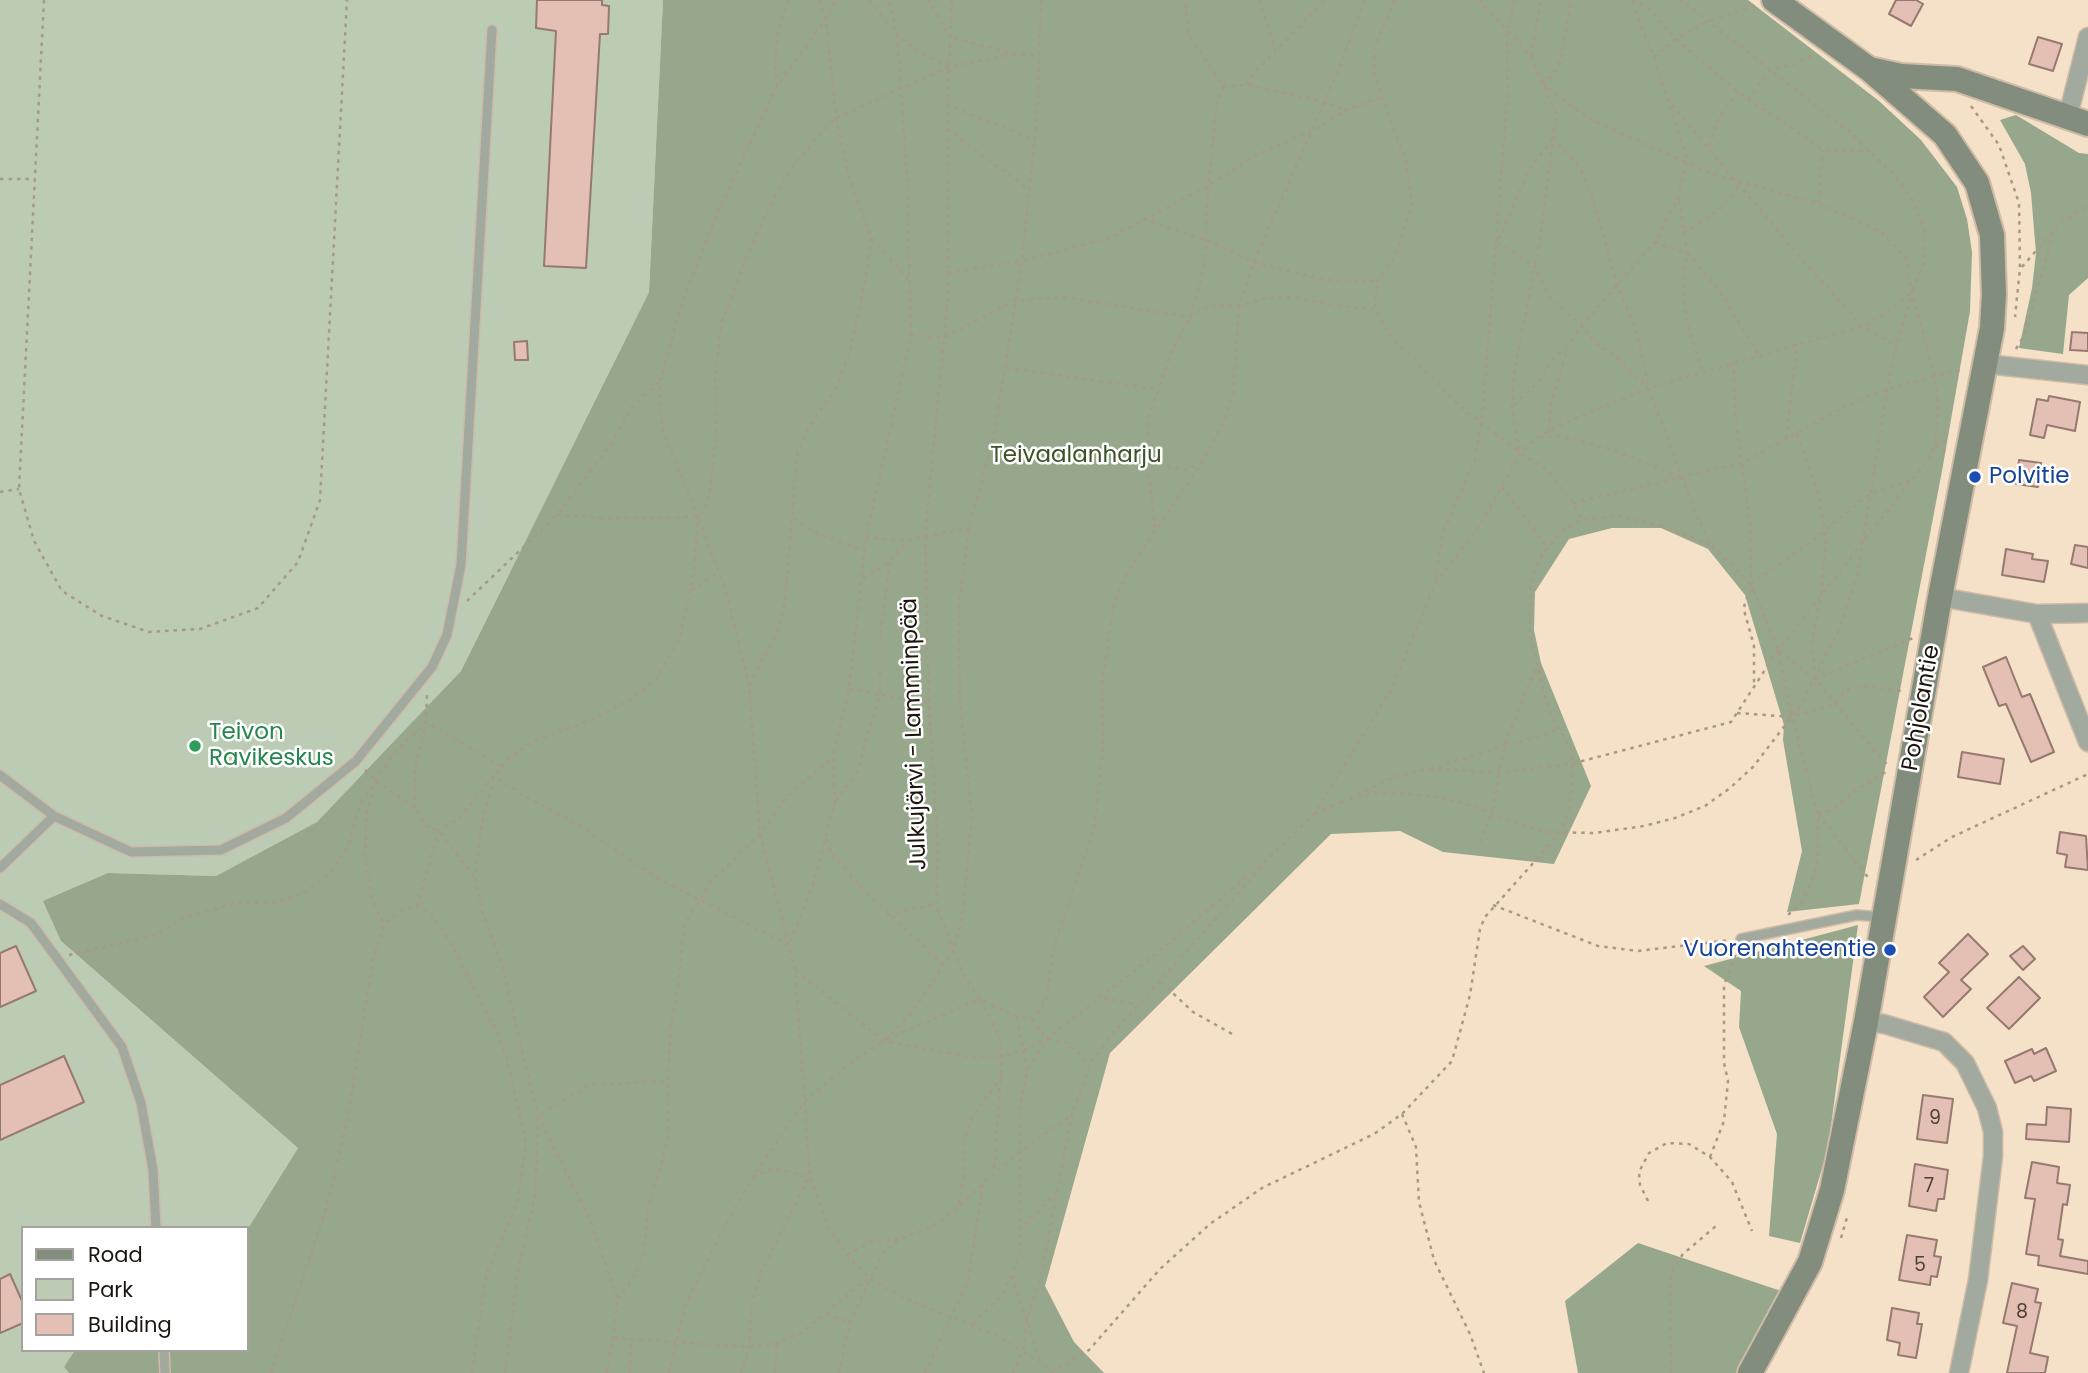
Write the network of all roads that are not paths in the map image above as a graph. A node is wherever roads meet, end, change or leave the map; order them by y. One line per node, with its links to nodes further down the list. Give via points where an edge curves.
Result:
1 (1767, 2): 4 (main road, Pohjolantie)
2 (492, 30): 13 (lane, via 460,565 447,635 432,667 356,761 286,818 221,850 131,852)
3 (2088, 37): 5 (street)
4 (1869, 69): 5 (main road, via 1957,79); 6 (main road, Pohjolantie, via 1945,135 1980,192 1989,218 1994,264)
5 (2078, 120)
6 (1987, 366): 7 (street); 8 (main road, Pohjolantie)
7 (2088, 375)
8 (1940, 597): 10 (street); 16 (main road, Pohjolantie, via 1925,638 1924,694)
9 (2088, 612): 10 (street)
10 (2037, 614): 11 (street)
11 (2088, 742)
12 (0, 775): 13 (lane)
13 (54, 816): 14 (lane)
14 (0, 868)
15 (0, 904): 19 (lane, via 31,923 122,1047 141,1103 153,1170)
16 (1885, 907): 17 (lane); 18 (main road, Pohjolantie)
17 (1741, 939)
18 (1866, 1023): 22 (main road, Pohjolantie, via 1818,1239 1803,1278); 23 (street, via 1944,1042 1965,1063 1987,1108 1993,1156 1978,1280)
19 (156, 1226)
20 (164, 1352): 21 (lane)
21 (165, 1373)
22 (1749, 1373)
23 (1959, 1373)

